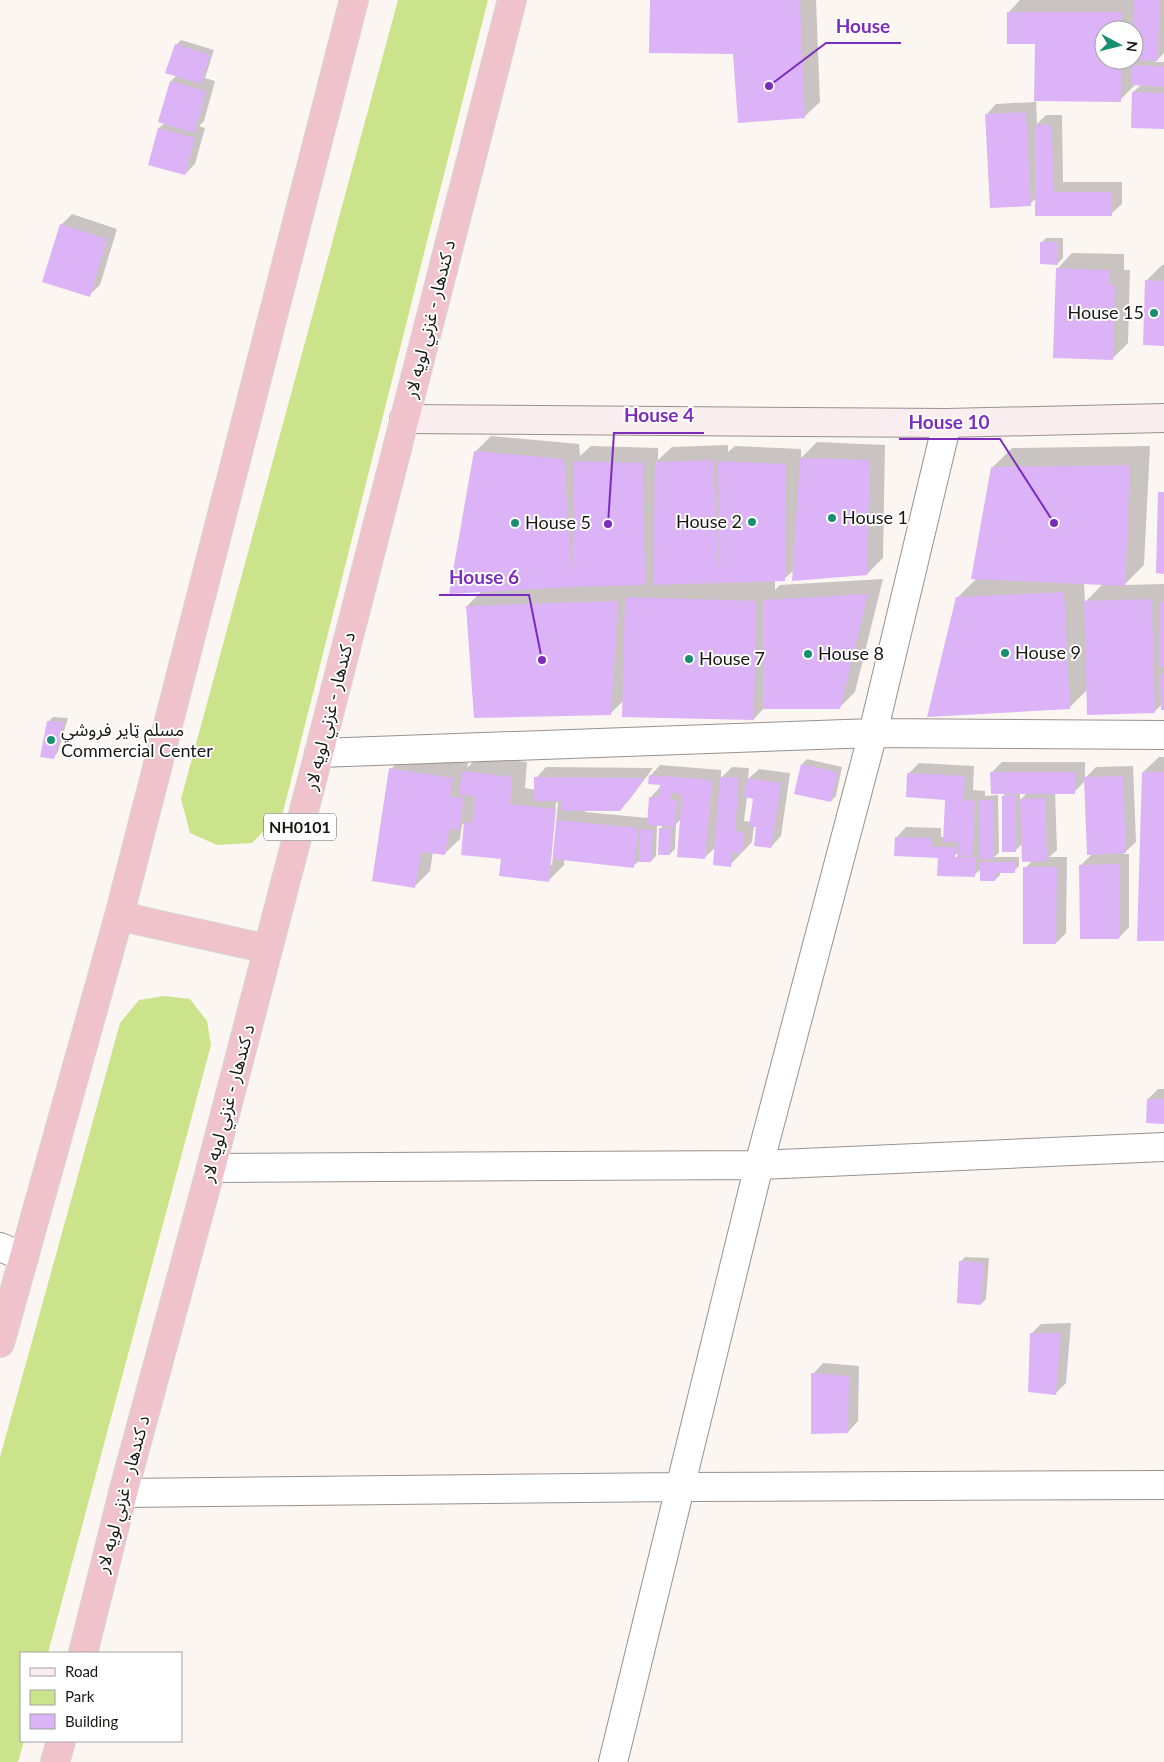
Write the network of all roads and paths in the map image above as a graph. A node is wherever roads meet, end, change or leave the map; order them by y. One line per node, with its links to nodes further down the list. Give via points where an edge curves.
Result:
1 (354, 0): 9 (highway)
2 (512, 0): 4 (highway, د کندهار - غزني لويه لار / NH0101)
3 (1164, 418): 5 (street)
4 (404, 419): 5 (street); 8 (highway, د کندهار - غزني لويه لار / NH0101)
5 (947, 423): 6 (street)
6 (873, 734): 7 (street); 8 (street); 12 (street)
7 (1164, 735)
8 (319, 753): 10 (highway, د کندهار - غزني لويه لار / NH0101)
9 (119, 916): 10 (highway); 14 (highway)
10 (268, 949): 13 (highway, د کندهار - غزني لويه لار / NH0101)
11 (1164, 1147): 12 (street)
12 (759, 1165): 13 (street); 17 (street)
13 (211, 1168): 18 (highway, د کندهار - غزني لويه لار / NH0101)
14 (12, 1252): 15 (highway)
15 (0, 1343)
16 (1164, 1485): 17 (street)
17 (679, 1487): 18 (street); 22 (street)
18 (123, 1493): 19 (highway, د کندهار - غزني لويه لار / NH0101)
19 (83, 1652)
20 (61, 1742): 21 (highway)
21 (56, 1762)
22 (613, 1762)

